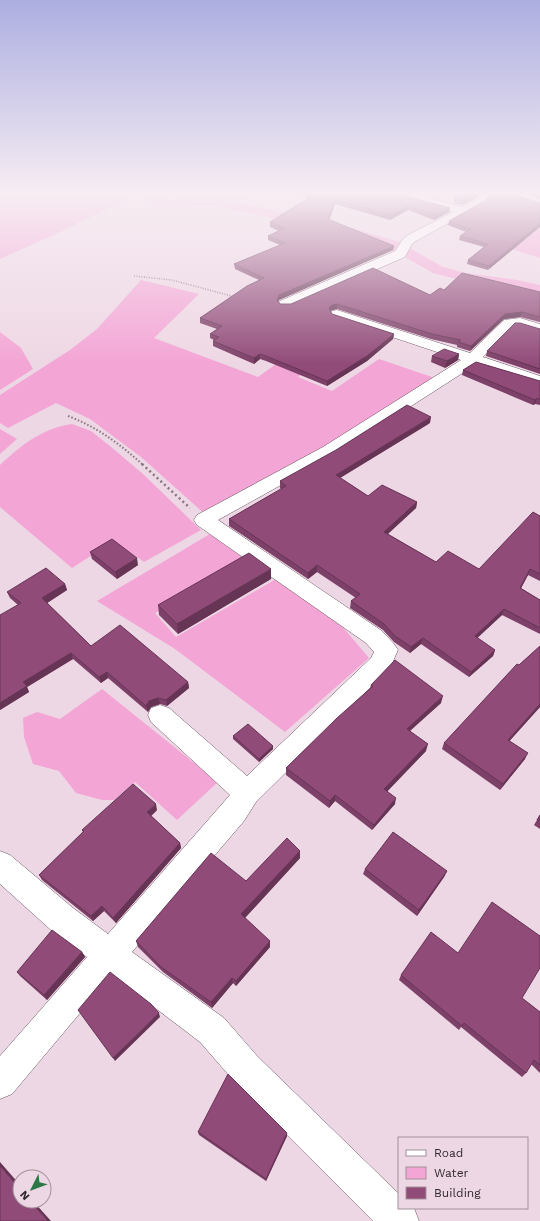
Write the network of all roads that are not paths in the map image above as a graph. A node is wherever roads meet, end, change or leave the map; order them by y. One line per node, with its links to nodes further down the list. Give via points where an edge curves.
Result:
1 (402, 250): 2 (street, via 400,254)
2 (285, 304)
3 (337, 314): 5 (street)
4 (540, 329): 5 (street, via 520,322 509,323)
5 (473, 359): 6 (street); 8 (street, via 329,451 204,520 374,637 386,650 381,663)
6 (540, 381)
7 (160, 715): 8 (street)
8 (247, 793): 10 (street, via 234,812)
9 (0, 865): 10 (street, via 62,919)
10 (109, 954): 11 (street); 12 (street, via 212,1030 246,1068)
11 (0, 1082)
12 (400, 1221)

